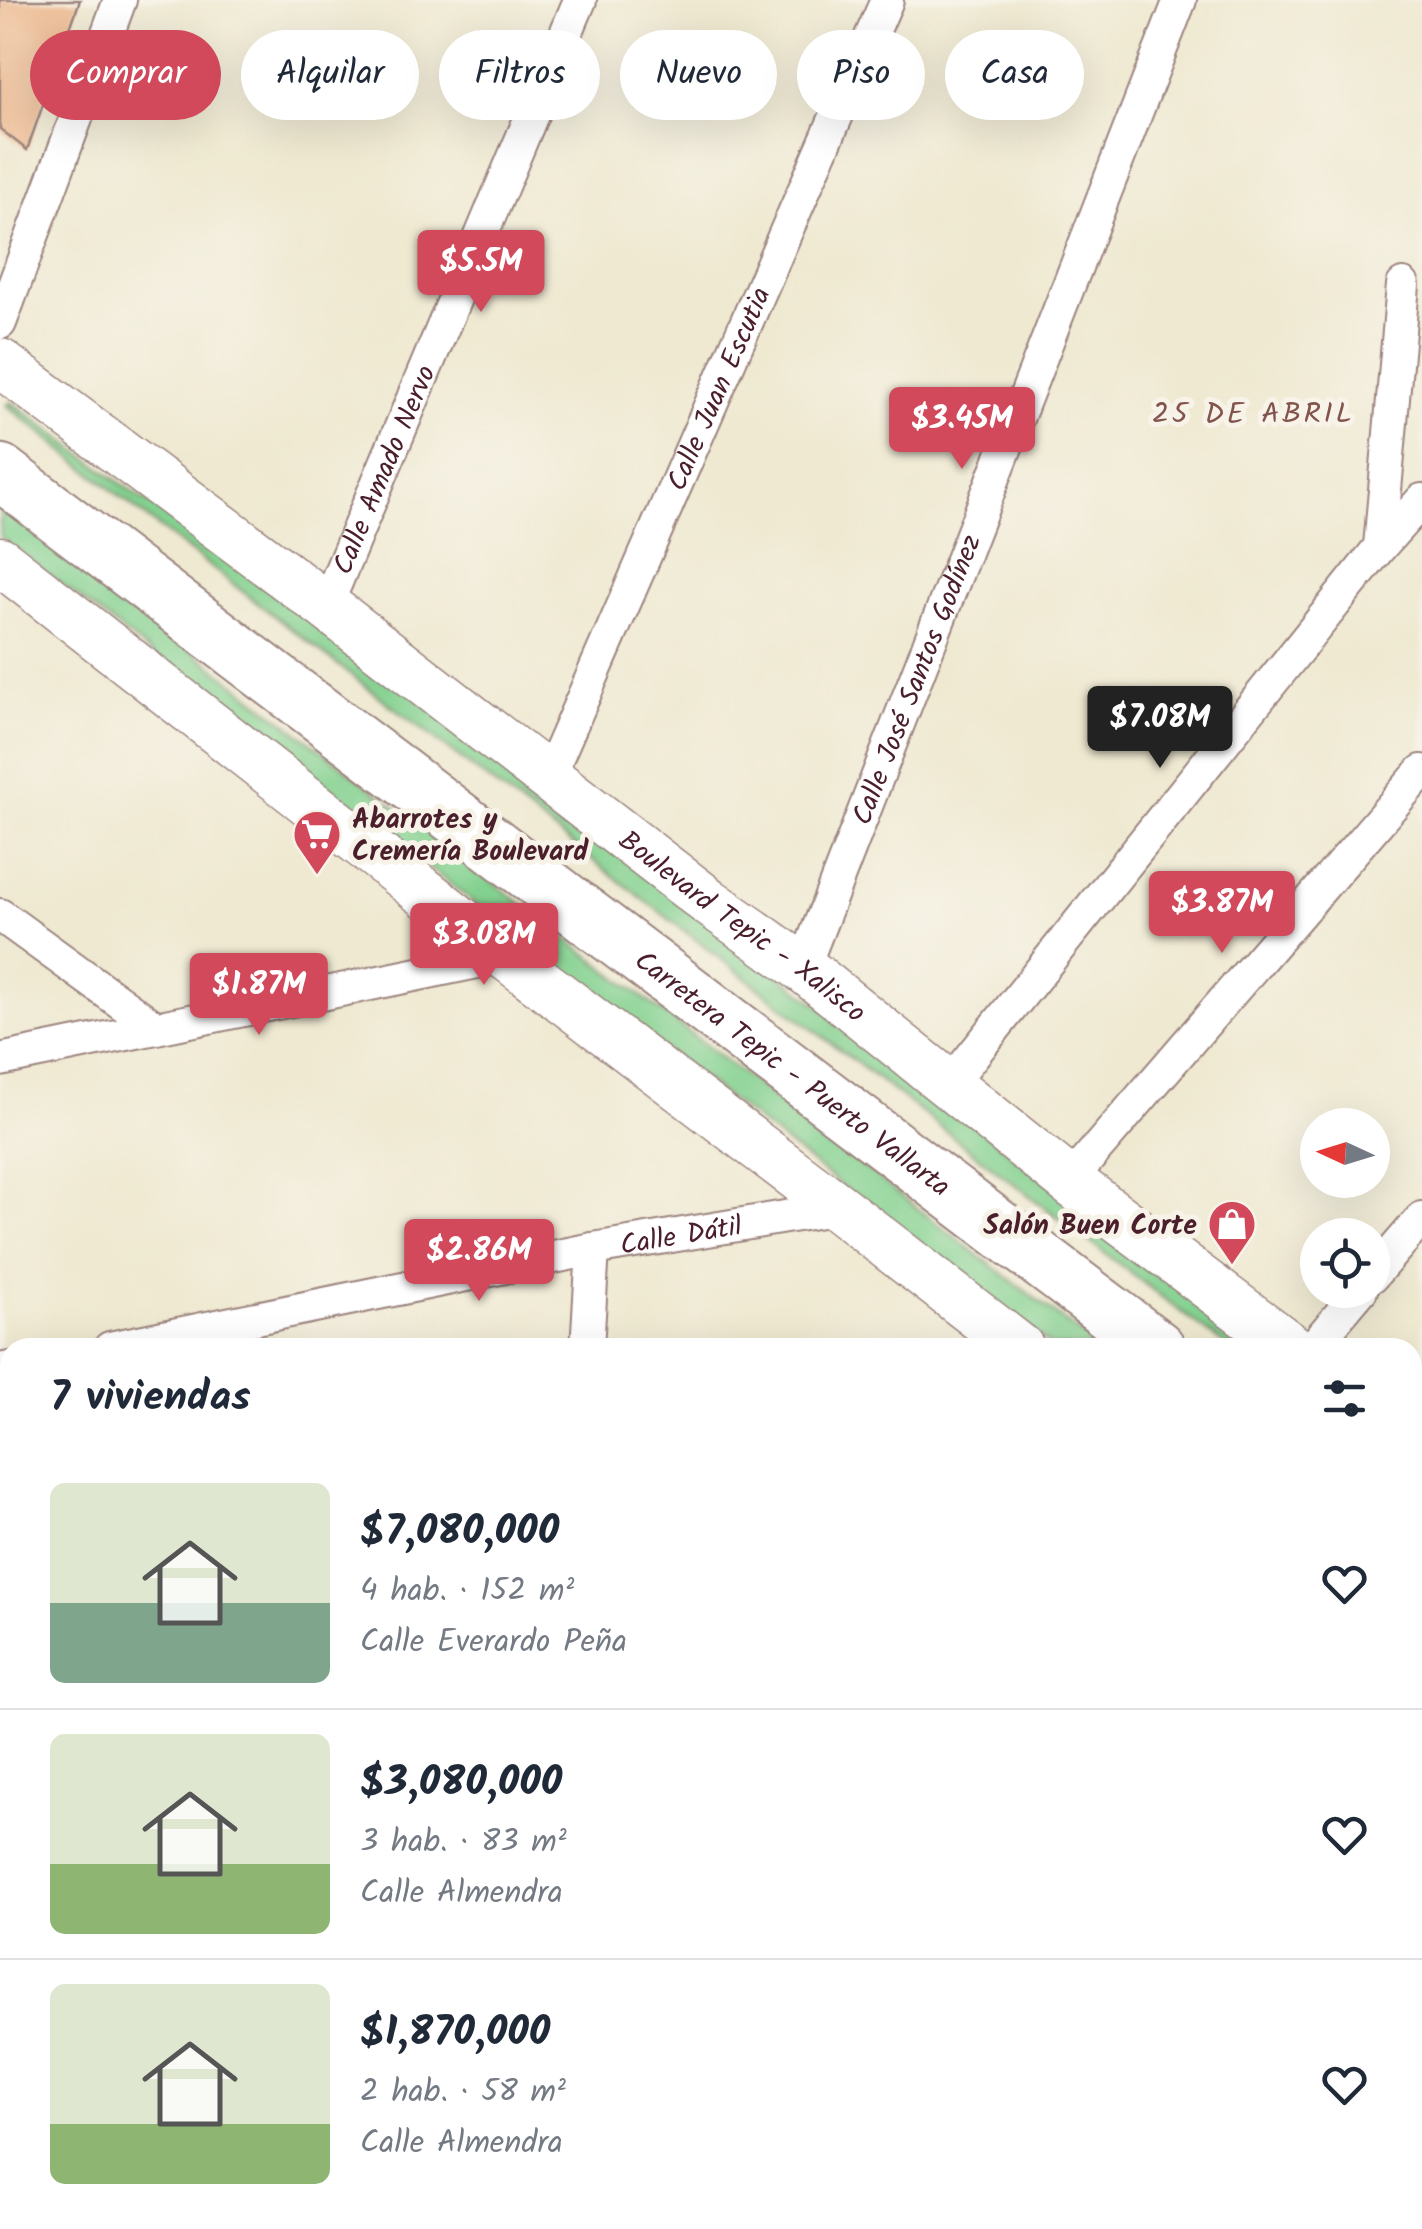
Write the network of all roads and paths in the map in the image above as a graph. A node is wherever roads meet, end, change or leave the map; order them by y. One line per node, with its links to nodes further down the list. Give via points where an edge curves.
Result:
1 (120, 0): 6 (street)
2 (580, 0): 12 (street, Calle Amado Nervo)
3 (887, 0): 14 (street, Calle Juan Escutia)
4 (1180, 0): 17 (street, Calle José Santos Godínez)
5 (1403, 285): 10 (street)
6 (0, 324)
7 (0, 363): 12 (main road, Boulevard Tepic - Xalisco)
8 (0, 472): 30 (highway, Carretera Tepic - Puerto Vallarta)
9 (1422, 500): 10 (street)
10 (1380, 547): 20 (street)
11 (0, 562): 16 (main road)
12 (326, 606): 14 (main road, Boulevard Tepic - Xalisco)
13 (1422, 771): 21 (street)
14 (548, 778): 17 (main road, Boulevard Tepic - Xalisco)
15 (0, 914): 18 (street)
16 (506, 956): 18 (street); 22 (main road)
17 (803, 968): 20 (main road, Boulevard Tepic - Xalisco)
18 (156, 1028): 19 (street)
19 (0, 1060)
20 (949, 1085): 21 (main road, Boulevard Tepic - Xalisco)
21 (1069, 1181): 31 (main road, Boulevard Tepic - Xalisco)
22 (839, 1208): 24 (street, Calle Dátil); 29 (main road)
23 (1422, 1218): 25 (street)
24 (594, 1249): 27 (street, Calle Dátil); 28 (street)
25 (1390, 1255)
26 (1346, 1308): 32 (street)
27 (159, 1338)
28 (588, 1338)
29 (1007, 1338)
30 (1145, 1338)
31 (1279, 1338)
32 (1320, 1338)

